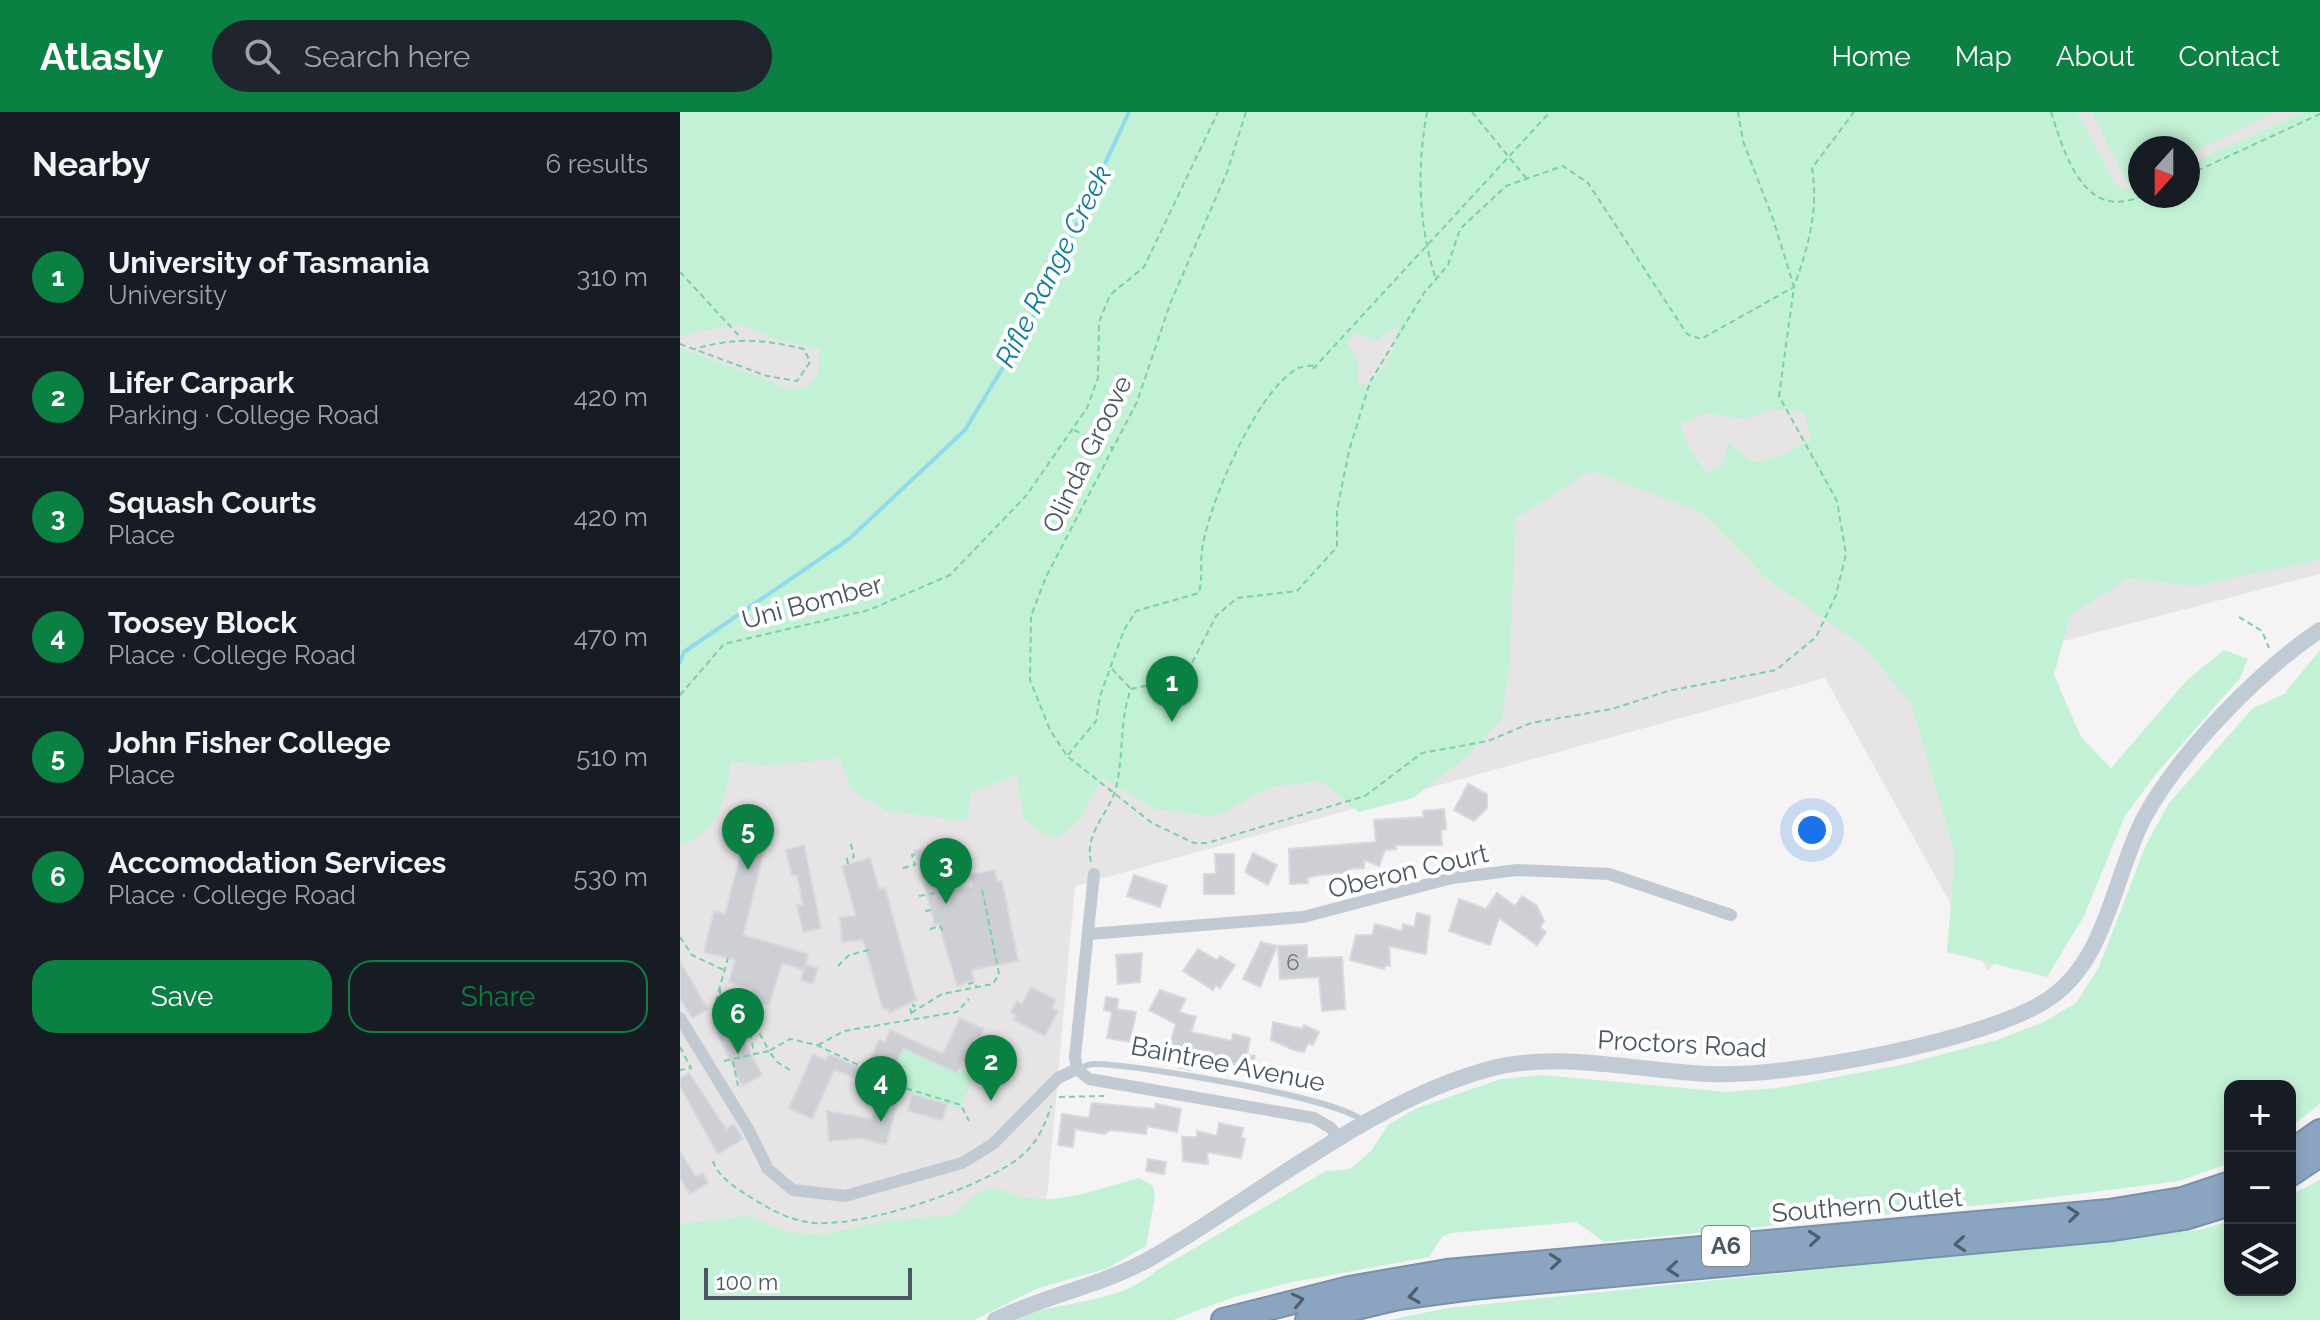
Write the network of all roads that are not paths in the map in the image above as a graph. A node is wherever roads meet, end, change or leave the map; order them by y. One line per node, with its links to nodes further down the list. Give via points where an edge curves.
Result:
1 (2320, 630): 7 (street, Proctors Road, via 2227,709 2162,789 2138,830 2091,949 2063,988 2038,1005 1929,1042 1766,1074 1550,1061 1511,1064 1436,1086)
2 (1094, 874): 4 (street)
3 (1731, 915): 4 (street, Oberon Court, via 1609,874 1517,870 1452,878 1303,917)
4 (1089, 934): 6 (street)
5 (680, 1018): 6 (street, via 768,1169 793,1190 845,1196 962,1163 993,1144 1058,1078)
6 (1077, 1069): 7 (lane, Baintree Avenue, via 1111,1065 1301,1098 1347,1109); 9 (street, Baintree Avenue, via 1089,1079 1314,1118)
7 (1366, 1124): 9 (street, Proctors Road)
8 (2320, 1131): 10 (highway)
9 (1340, 1140): 15 (street, Proctors Road, via 1149,1259)
10 (2296, 1148)
11 (2320, 1155): 12 (highway)
12 (2296, 1171)
13 (2224, 1185): 16 (highway, Southern Outlet / A6, one-way to 13, via 1349,1288 1447,1271 2121,1209 2182,1199)
14 (2224, 1206): 17 (highway, Southern Outlet / A6, one-way to 17, via 2113,1229 1447,1291)
15 (995, 1320)
16 (1223, 1320)
17 (1307, 1320)

